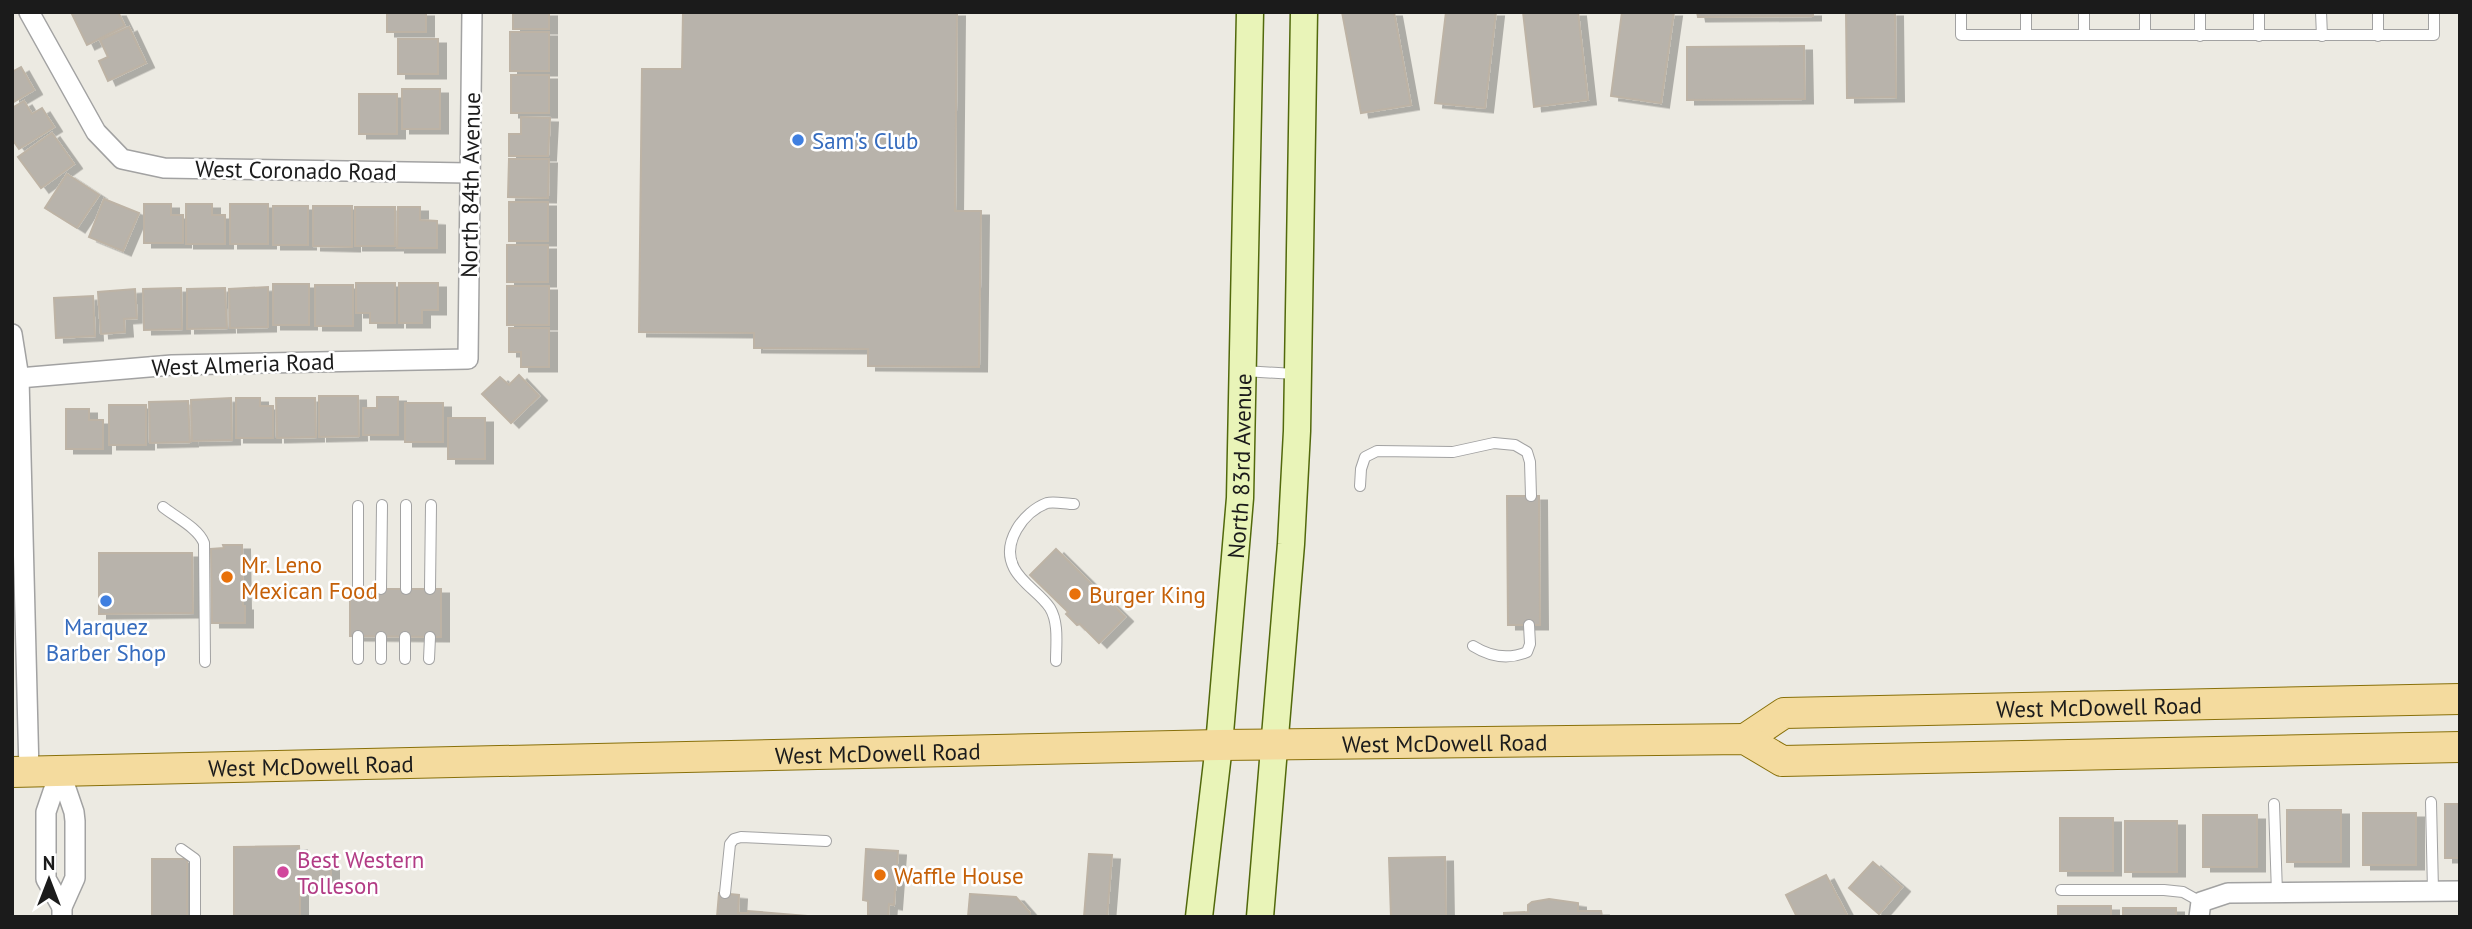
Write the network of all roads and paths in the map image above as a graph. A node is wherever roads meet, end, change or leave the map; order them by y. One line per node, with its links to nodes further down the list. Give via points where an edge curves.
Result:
1 (29, 12): 21 (street, West Coronado Road, via 96,132 122,159 164,168)
2 (472, 12): 21 (street, North 84th Avenue)
3 (1250, 12): 24 (main road, North 83rd Avenue)
4 (1304, 12): 25 (main road)
5 (1961, 12): 14 (lane, via 1961,36)
6 (2026, 12): 14 (lane)
7 (2084, 12): 15 (lane)
8 (2145, 12): 16 (lane)
9 (2200, 12): 17 (lane)
10 (2259, 12): 18 (lane)
11 (2321, 12): 19 (lane)
12 (2378, 12): 20 (lane)
13 (2434, 12): 20 (lane, via 2434,36)
14 (2026, 36): 15 (lane)
15 (2084, 36): 16 (lane)
16 (2145, 36): 17 (lane)
17 (2200, 36): 18 (lane)
18 (2259, 36): 19 (lane)
19 (2322, 36): 20 (lane)
20 (2378, 36)
21 (470, 173): 23 (street, North 84th Avenue)
22 (12, 334): 26 (street)
23 (468, 359): 26 (street, West Almeria Road, via 172,365)
24 (1244, 371): 25 (lane); 54 (main road, North 83rd Avenue, via 1239,509)
25 (1299, 374): 53 (main road)
26 (16, 378): 57 (street)
27 (1360, 486): 28 (lane, via 1365,457 1377,451 1453,452 1494,443 1515,445 1527,452)
28 (1531, 496)
29 (1074, 504): 49 (lane, via 1048,503 1026,517 1011,545 1014,568 1050,608 1055,620)
30 (382, 505): 36 (lane)
31 (406, 505): 37 (lane)
32 (431, 505): 38 (lane)
33 (358, 506): 35 (lane)
34 (163, 507): 50 (lane, via 201,534 204,543)
35 (358, 589)
36 (381, 589)
37 (406, 589)
38 (430, 589)
39 (1529, 625): 44 (lane, via 1527,652 1488,655)
40 (358, 636): 45 (lane)
41 (381, 637): 46 (lane)
42 (405, 637): 47 (lane)
43 (430, 637): 48 (lane)
44 (1473, 646)
45 (358, 659)
46 (380, 659)
47 (405, 659)
48 (429, 659)
49 (1056, 661)
50 (205, 662)
51 (2460, 699): 52 (main road, West McDowell Road, via 1784,713)
52 (1745, 739): 53 (main road, West McDowell Road); 55 (main road, via 1782,761)
53 (1275, 743): 54 (main road, West McDowell Road); 71 (main road)
54 (1219, 744): 56 (main road, West McDowell Road); 70 (main road, North 83rd Avenue)
55 (2460, 747)
56 (60, 771): 57 (main road, West McDowell Road); 68 (street, via 75,821 75,878); 68 (street, via 46,812 46,879)
57 (21, 772)
58 (2431, 802): 63 (lane)
59 (2274, 804): 66 (lane)
60 (826, 841): 65 (lane, via 734,839)
61 (181, 849): 69 (lane, via 195,859)
62 (2062, 890): 67 (lane, via 2183,892)
63 (2433, 891): 64 (street); 66 (street)
64 (2460, 891)
65 (725, 893)
66 (2277, 893): 67 (street, via 2228,893)
67 (2200, 909)
68 (62, 912)
69 (195, 917)
70 (1199, 917)
71 (1260, 917)

